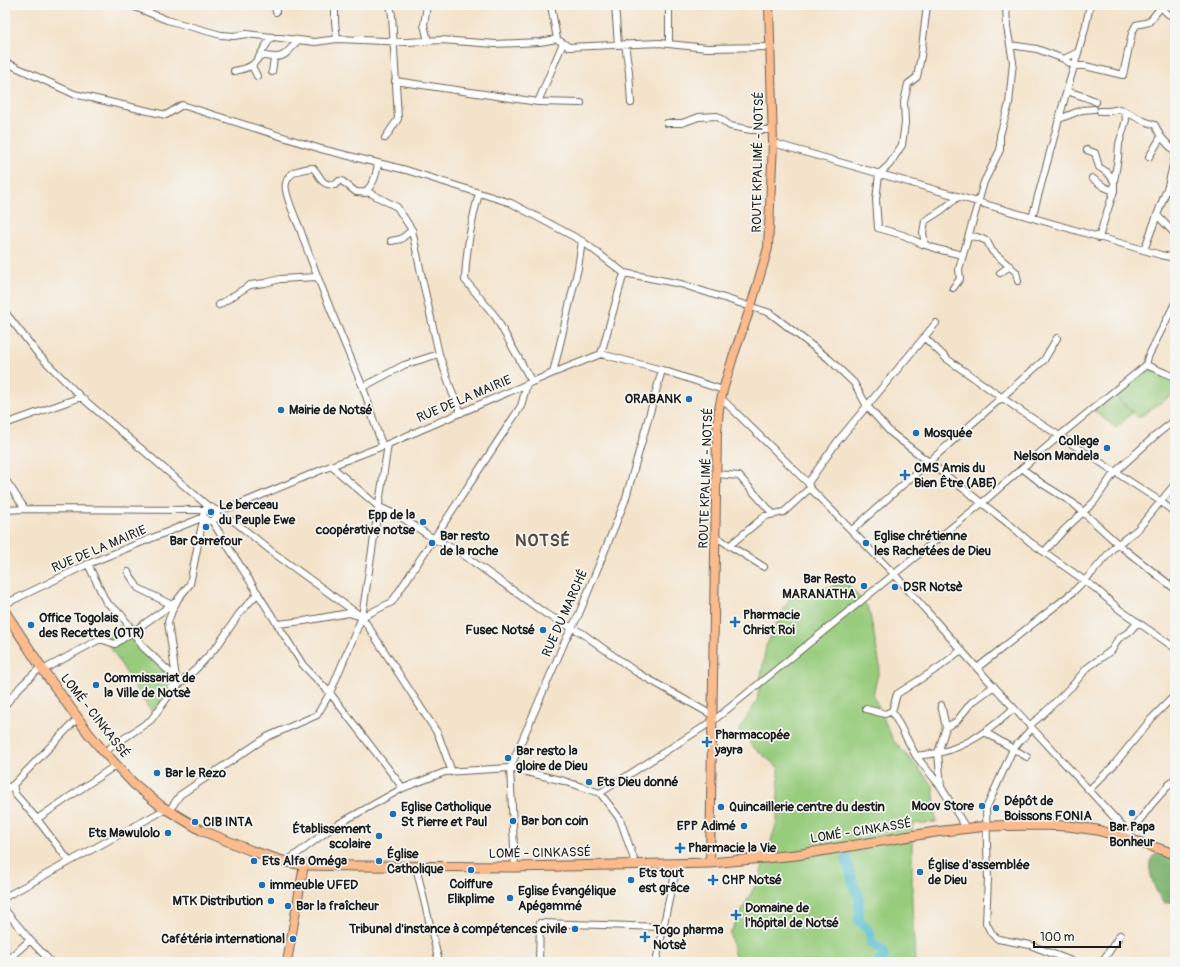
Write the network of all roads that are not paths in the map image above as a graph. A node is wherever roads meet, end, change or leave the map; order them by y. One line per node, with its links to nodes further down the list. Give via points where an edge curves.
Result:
1 (135, 5): 16 (street, via 167,20 221,35)
2 (275, 5): 14 (street)
3 (335, 5): 17 (street)
4 (390, 5): 21 (street)
5 (426, 5): 20 (street, via 424,25)
6 (551, 5): 18 (street)
7 (615, 5): 25 (street)
8 (669, 5): 24 (street)
9 (769, 5): 27 (main road, ROUTE KPALIMÉ - NOTSÉ)
10 (927, 5): 56 (street, via 922,56 917,77 908,84 904,102 902,145)
11 (1006, 5): 26 (street)
12 (1090, 5): 28 (street, via 1086,29)
13 (1161, 6): 15 (street); 34 (street, via 1149,22 1136,25 1122,75 1085,66)
14 (276, 12)
15 (1175, 17)
16 (272, 37): 19 (street); 29 (street)
17 (337, 39): 19 (street, via 315,42); 21 (street)
18 (556, 39): 20 (street, via 495,44); 22 (street)
19 (298, 40): 30 (street, via 286,55)
20 (428, 41): 21 (street)
21 (393, 42): 38 (street)
22 (563, 43): 25 (street, via 569,47); 40 (street)
23 (625, 44): 24 (street); 25 (street); 42 (street)
24 (669, 44): 27 (street, via 707,48)
25 (618, 45)
26 (1010, 45): 31 (street, via 1037,49); 63 (street, via 1013,62 1008,104 1000,135 1000,150 984,182)
27 (770, 47): 47 (main road, ROUTE KPALIMÉ - NOTSÉ)
28 (1078, 52): 31 (street); 34 (street)
29 (260, 55): 30 (street); 33 (street)
30 (274, 58): 36 (street)
31 (1064, 59): 34 (street)
32 (5, 62): 55 (street, via 74,94 166,115 182,105 322,149)
33 (252, 66): 35 (street); 37 (street)
34 (1074, 66): 39 (street)
35 (234, 70)
36 (272, 72)
37 (257, 76)
38 (395, 81): 40 (street); 49 (street, via 398,119)
39 (1067, 91): 45 (street); 45 (street, via 1093,100 1095,105)
40 (538, 102): 41 (street)
41 (581, 103)
42 (631, 103)
43 (1100, 111): 44 (street, via 1118,109)
44 (1126, 112): 48 (street, via 1155,125); 58 (street)
45 (1059, 119): 65 (street)
46 (667, 123): 47 (street, via 682,123 698,117 717,116 730,126)
47 (772, 130): 50 (main road, ROUTE KPALIMÉ - NOTSÉ)
48 (1161, 137): 52 (street); 53 (street)
49 (385, 138)
50 (773, 143): 56 (street); 84 (main road, ROUTE KPALIMÉ - NOTSÉ, via 768,248)
51 (1087, 150): 58 (street, via 1096,153 1099,167)
52 (1175, 152)
53 (1149, 157)
54 (1175, 157): 64 (street)
55 (378, 163): 60 (street, via 372,185); 61 (street)
56 (879, 174): 62 (street); 72 (street, via 876,200 878,228)
57 (1092, 178): 59 (street)
58 (1114, 181): 59 (street)
59 (1114, 191): 69 (street)
60 (364, 193): 66 (street, via 397,207); 79 (street, via 356,192 342,181 335,185 324,183 320,181 317,171 313,168 297,171 286,182 288,200)
61 (479, 193): 71 (street, via 512,203); 96 (street, via 466,254 465,280 495,316)
62 (958, 197): 63 (street); 72 (street, via 925,221)
63 (978, 203): 65 (street); 68 (street)
64 (1157, 215): 67 (street); 73 (street)
65 (1032, 218): 69 (street)
66 (412, 230): 70 (street, via 401,239); 90 (street)
67 (1175, 234)
68 (969, 236): 74 (street); 76 (street, via 987,241 992,251)
69 (1099, 238): 73 (street)
70 (391, 241)
71 (582, 241): 77 (street); 94 (street)
72 (925, 245): 74 (street)
73 (1144, 250): 75 (street)
74 (963, 255): 81 (street, via 959,269 960,279)
75 (1175, 258)
76 (1010, 266): 78 (street); 80 (street, via 1016,272)
77 (624, 273): 84 (street, via 681,284); 91 (street)
78 (1000, 273)
79 (317, 277): 83 (street, via 280,278 250,285); 97 (street)
80 (1018, 281)
81 (953, 288)
82 (1175, 303): 86 (street)
83 (219, 305)
84 (751, 306): 98 (main road, ROUTE KPALIMÉ - NOTSÉ); 102 (street, via 770,313 829,359 854,383)
85 (5, 312): 99 (street, via 38,354)
86 (1173, 312): 92 (street)
87 (936, 323): 88 (street)
88 (924, 337): 100 (street, via 947,359); 102 (street)
89 (1057, 338): 100 (street, via 1044,360)
90 (439, 354): 97 (street, via 404,365); 103 (street)
91 (601, 354): 93 (street); 94 (street, RUE DE LA MAIRIE)
92 (1146, 365): 95 (street); 106 (street)
93 (662, 370): 98 (street); 148 (street, RUE DU MARCHÉ, via 625,501)
94 (553, 373): 96 (street, RUE DE LA MAIRIE)
95 (1175, 377)
96 (530, 383): 103 (street, RUE DE LA MAIRIE); 130 (street, via 521,406)
97 (363, 387): 107 (street, via 375,428)
98 (723, 390): 101 (main road, ROUTE KPALIMÉ - NOTSÉ)
99 (81, 397): 105 (street); 119 (street)
100 (1002, 397): 106 (street); 108 (street)
101 (721, 398): 112 (main road, ROUTE KPALIMÉ - NOTSÉ, via 717,433); 115 (street)
102 (867, 406): 108 (street, via 890,432); 115 (street, via 837,442)
103 (461, 413): 107 (street, RUE DE LA MAIRIE)
104 (1175, 420): 111 (street)
105 (5, 424)
106 (1058, 437): 110 (street); 111 (street)
107 (386, 445): 109 (street, RUE DE LA MAIRIE); 118 (street)
108 (930, 461): 117 (street); 128 (street)
109 (331, 466): 118 (street); 123 (street, RUE DE LA MAIRIE)
110 (1022, 468): 117 (street); 122 (street)
111 (1114, 473): 116 (street); 122 (street, via 1094,502)
112 (717, 474): 125 (street, via 739,476); 129 (main road, ROUTE KPALIMÉ - NOTSÉ)
113 (5, 479): 120 (street)
114 (1175, 484): 116 (street)
115 (809, 485): 125 (street, via 784,512); 128 (street)
116 (1160, 502): 124 (street); 131 (street, via 1138,529)
117 (982, 503): 133 (street); 137 (street)
118 (380, 507): 130 (street, via 401,517); 145 (street)
119 (207, 508): 120 (street); 123 (street, via 214,507); 126 (street)
120 (25, 509): 121 (street)
121 (5, 510)
122 (1083, 512): 131 (street); 133 (street)
123 (217, 513): 127 (street); 145 (street, via 235,522 274,554)
124 (1175, 513)
125 (773, 514): 132 (street, via 765,516)
126 (204, 518): 127 (street); 134 (street, RUE DE LA MAIRIE); 141 (street, via 190,584)
127 (212, 521): 140 (street)
128 (852, 530): 137 (street)
129 (716, 537): 132 (street); 165 (main road, ROUTE KPALIMÉ - NOTSÉ)
130 (434, 539): 145 (street, via 392,602); 148 (street, via 458,551 546,614)
131 (1119, 545): 138 (street, via 1114,547); 139 (street)
132 (729, 546): 135 (street)
133 (1044, 552): 138 (street)
134 (88, 564): 142 (street, RUE DE LA MAIRIE); 149 (street, via 106,602 121,614)
135 (764, 567)
136 (128, 572): 143 (street, via 138,588)
137 (894, 574): 151 (street); 165 (street)
138 (1084, 580): 146 (street); 153 (street, via 1067,597)
139 (1175, 589)
140 (258, 593): 147 (street); 157 (street, via 239,614 218,645)
141 (178, 599): 143 (street); 154 (street, via 168,622)
142 (5, 604)
143 (172, 605): 149 (street)
144 (5, 612): 152 (highway, LOMÉ - CINKASSÉ)
145 (362, 617): 147 (street, via 349,613); 156 (street); 176 (street, via 438,734)
146 (1138, 622): 150 (street); 167 (street, via 1118,639 1112,650 1087,668)
147 (277, 624): 156 (street, via 303,664)
148 (572, 628): 165 (street, via 636,672); 175 (street, RUE DU MARCHÉ)
149 (133, 632): 152 (street, via 115,644 100,639); 154 (street, via 143,647)
150 (1175, 648)
151 (961, 650): 153 (street); 163 (street, via 897,694)
152 (42, 668): 159 (street, via 21,686); 164 (highway, LOMÉ - CINKASSÉ)
153 (977, 668): 155 (street)
154 (176, 678): 157 (street)
155 (994, 686): 161 (street); 166 (street, via 971,703 956,722)
156 (330, 693): 181 (street); 184 (street, via 317,716 267,737 180,795)
157 (169, 695): 170 (street, via 151,720)
158 (1175, 695): 182 (street)
159 (5, 705)
160 (941, 705): 166 (street)
161 (1014, 708): 167 (street); 168 (street)
162 (866, 709): 163 (street, via 885,714)
163 (892, 710): 172 (street)
164 (78, 718): 170 (highway, LOMÉ - CINKASSÉ); 178 (street)
165 (712, 718): 183 (street); 192 (main road, ROUTE KPALIMÉ - NOTSÉ)
166 (946, 727): 171 (street)
167 (1031, 727): 169 (street); 182 (street)
168 (985, 732): 169 (street); 171 (street, via 970,742)
169 (1013, 749): 173 (street); 186 (street, via 986,809)
170 (104, 752): 174 (highway, LOMÉ - CINKASSÉ)
171 (938, 753): 172 (street); 180 (street)
172 (916, 756): 180 (street)
173 (1027, 757)
174 (116, 765): 184 (highway, LOMÉ - CINKASSÉ, via 134,784); 185 (street)
175 (510, 768): 176 (street); 183 (street, via 564,781); 197 (street, RUE DU MARCHÉ)
176 (452, 772): 181 (street, via 445,772)
177 (1175, 778): 188 (street)
178 (13, 785): 179 (street, via 9,788); 185 (street, via 15,794)
179 (5, 786)
180 (941, 787): 187 (street)
181 (403, 788): 191 (street, via 333,827)
182 (1089, 790): 188 (street, via 1122,826)
183 (600, 794): 195 (street, via 620,819)
184 (167, 810): 190 (street); 191 (highway, LOMÉ - CINKASSÉ, via 221,839)
185 (37, 819): 190 (street)
186 (987, 826): 187 (highway, LOMÉ - CINKASSÉ); 188 (highway, LOMÉ - CINKASSÉ, via 1068,826); 209 (street, via 986,923 992,934 998,939 1030,945)
187 (966, 828): 192 (highway, LOMÉ - CINKASSÉ, via 796,855)
188 (1126, 837): 189 (highway, LOMÉ - CINKASSÉ)
189 (1175, 854)
190 (69, 861): 198 (street)
191 (286, 862): 194 (highway, LOMÉ - CINKASSÉ)
192 (710, 863): 193 (highway, LOMÉ - CINKASSÉ)
193 (678, 864): 195 (highway, LOMÉ - CINKASSÉ); 200 (street)
194 (304, 865): 196 (highway, LOMÉ - CINKASSÉ); 205 (main road)
195 (636, 865): 197 (highway, LOMÉ - CINKASSÉ)
196 (416, 866): 197 (highway, LOMÉ - CINKASSÉ); 206 (street)
197 (515, 867)
198 (5, 897)
199 (5, 910): 202 (street)
200 (663, 927): 207 (street, via 540,923); 208 (street)
201 (1120, 935): 210 (street)
202 (30, 940): 203 (street); 204 (street)
203 (5, 962)
204 (51, 962)
205 (287, 962)
206 (439, 962)
207 (540, 962)
208 (656, 962)
209 (1074, 962)
210 (1102, 962)

